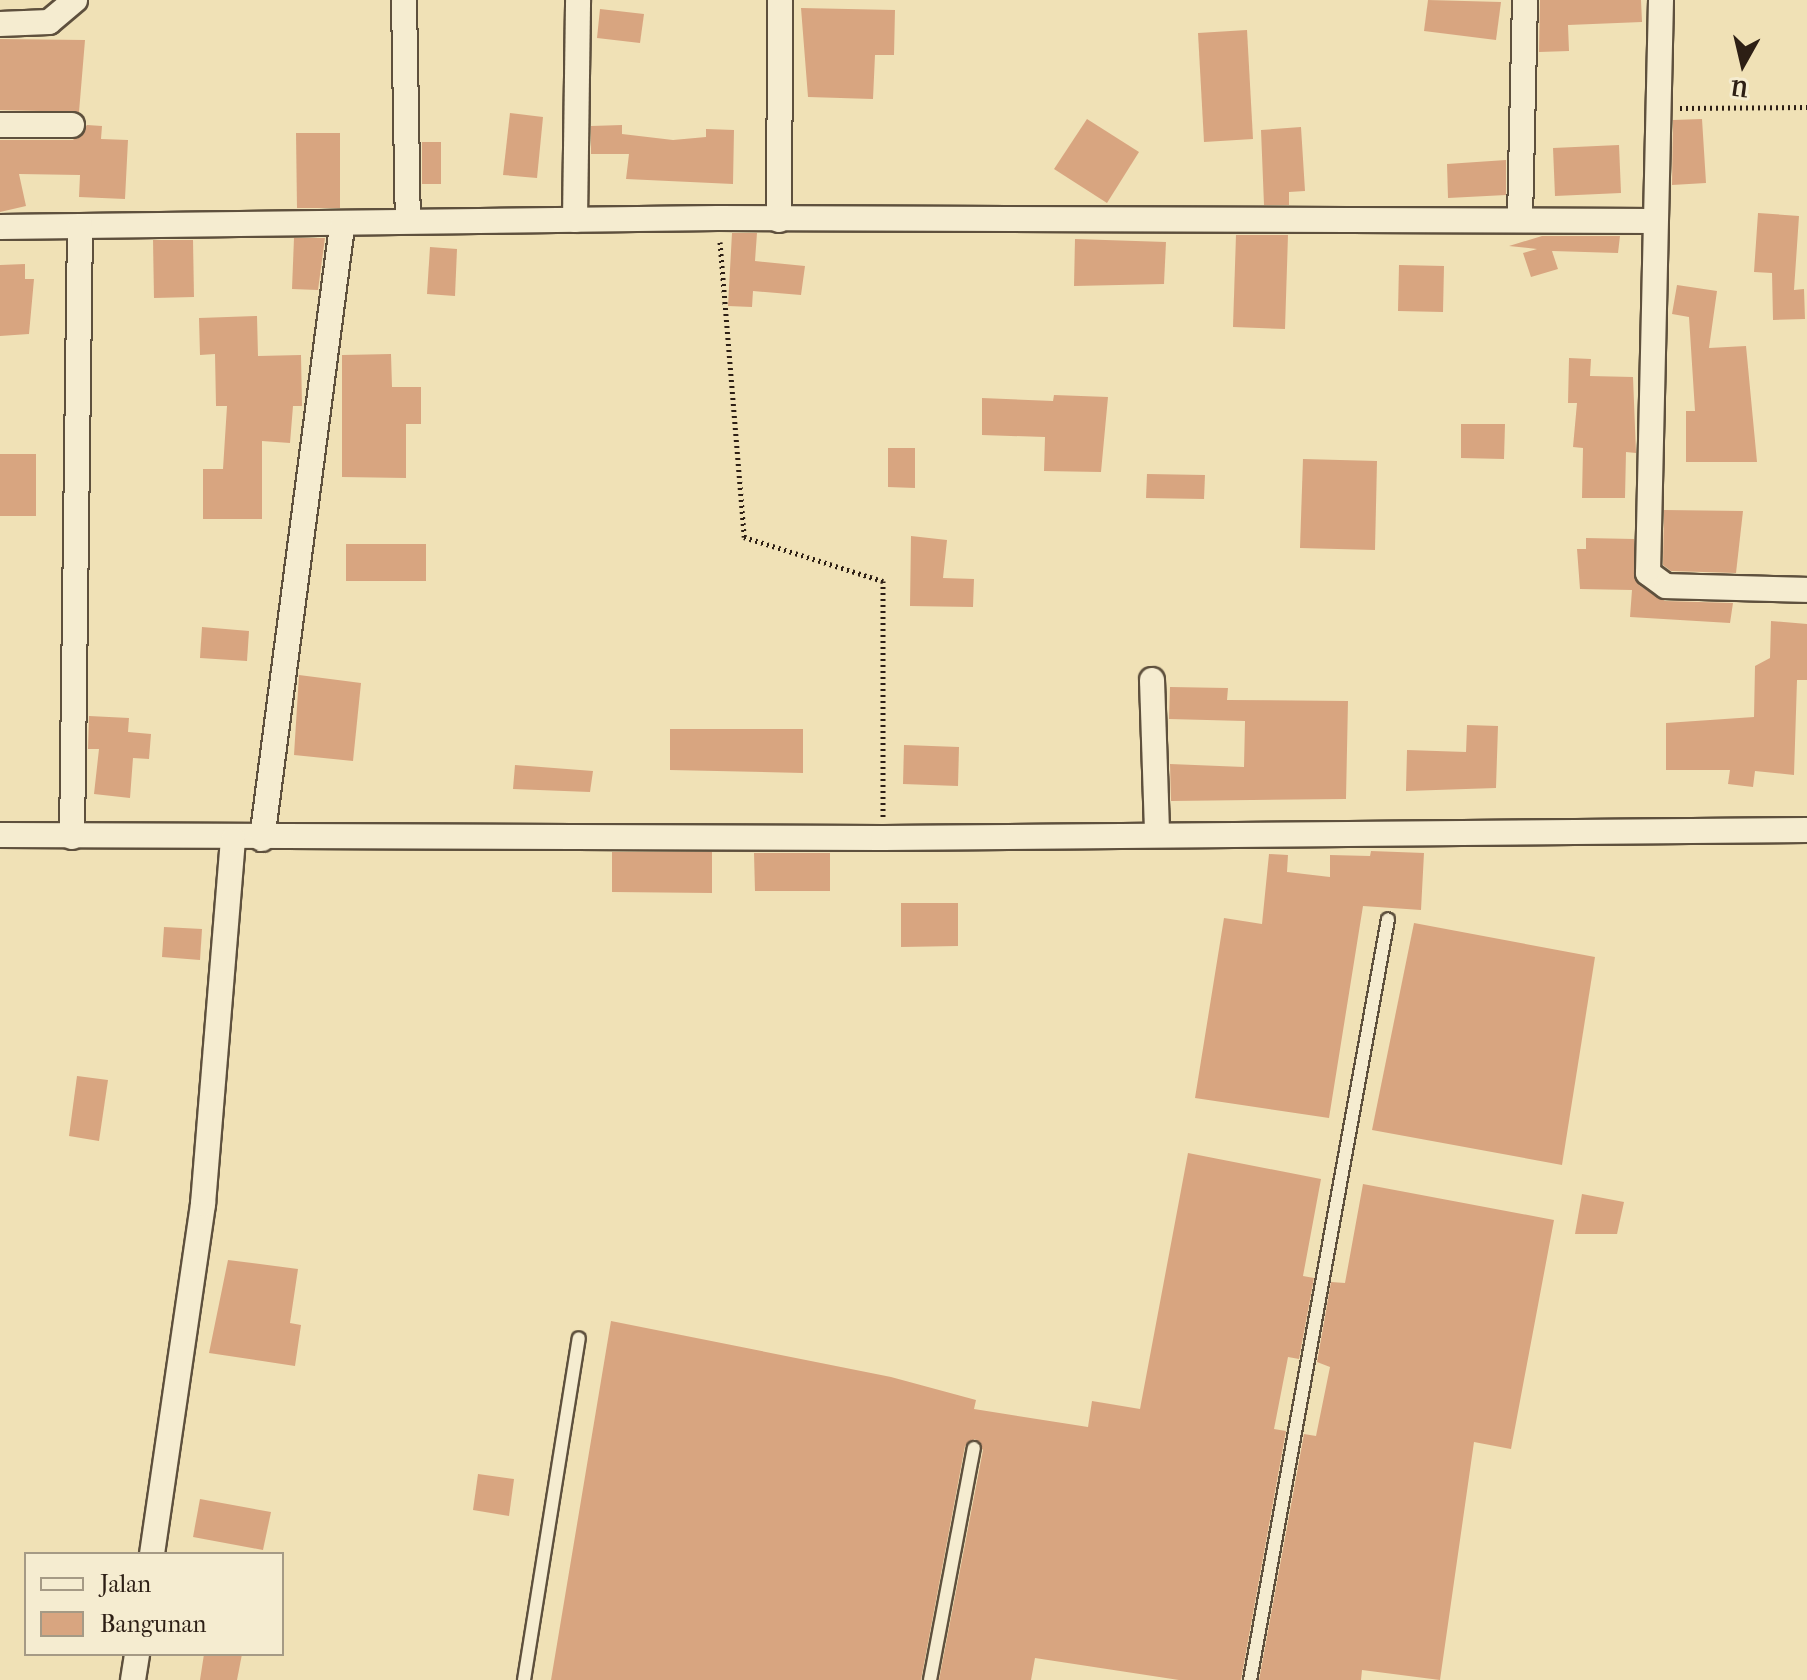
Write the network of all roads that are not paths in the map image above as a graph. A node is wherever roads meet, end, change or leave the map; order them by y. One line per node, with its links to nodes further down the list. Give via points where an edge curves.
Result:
1 (75, 0): 7 (street, via 49,22)
2 (404, 0): 13 (street)
3 (578, 0): 11 (street)
4 (780, 0): 12 (street)
5 (1525, 0): 10 (street)
6 (1661, 0): 14 (street)
7 (0, 24)
8 (0, 125): 9 (street)
9 (72, 125)
10 (1520, 219): 12 (street); 14 (street)
11 (575, 220): 12 (street); 13 (street)
12 (779, 220)
13 (408, 221): 16 (street)
14 (1655, 221): 18 (street, via 1651,580 1666,586)
15 (80, 226): 16 (street); 17 (street); 23 (street)
16 (342, 226): 25 (street)
17 (0, 227)
18 (1807, 590)
19 (1152, 680): 21 (street)
20 (1807, 830): 21 (street)
21 (1157, 832): 25 (street)
22 (0, 835): 23 (street)
23 (72, 837): 24 (street)
24 (233, 839): 25 (street); 29 (street, via 203,1204)
25 (262, 839)
26 (1388, 919): 34 (lane)
27 (579, 1338): 32 (lane)
28 (974, 1448): 33 (lane)
29 (152, 1552)
30 (137, 1656): 31 (street)
31 (133, 1680)
32 (524, 1680)
33 (930, 1680)
34 (1250, 1680)

